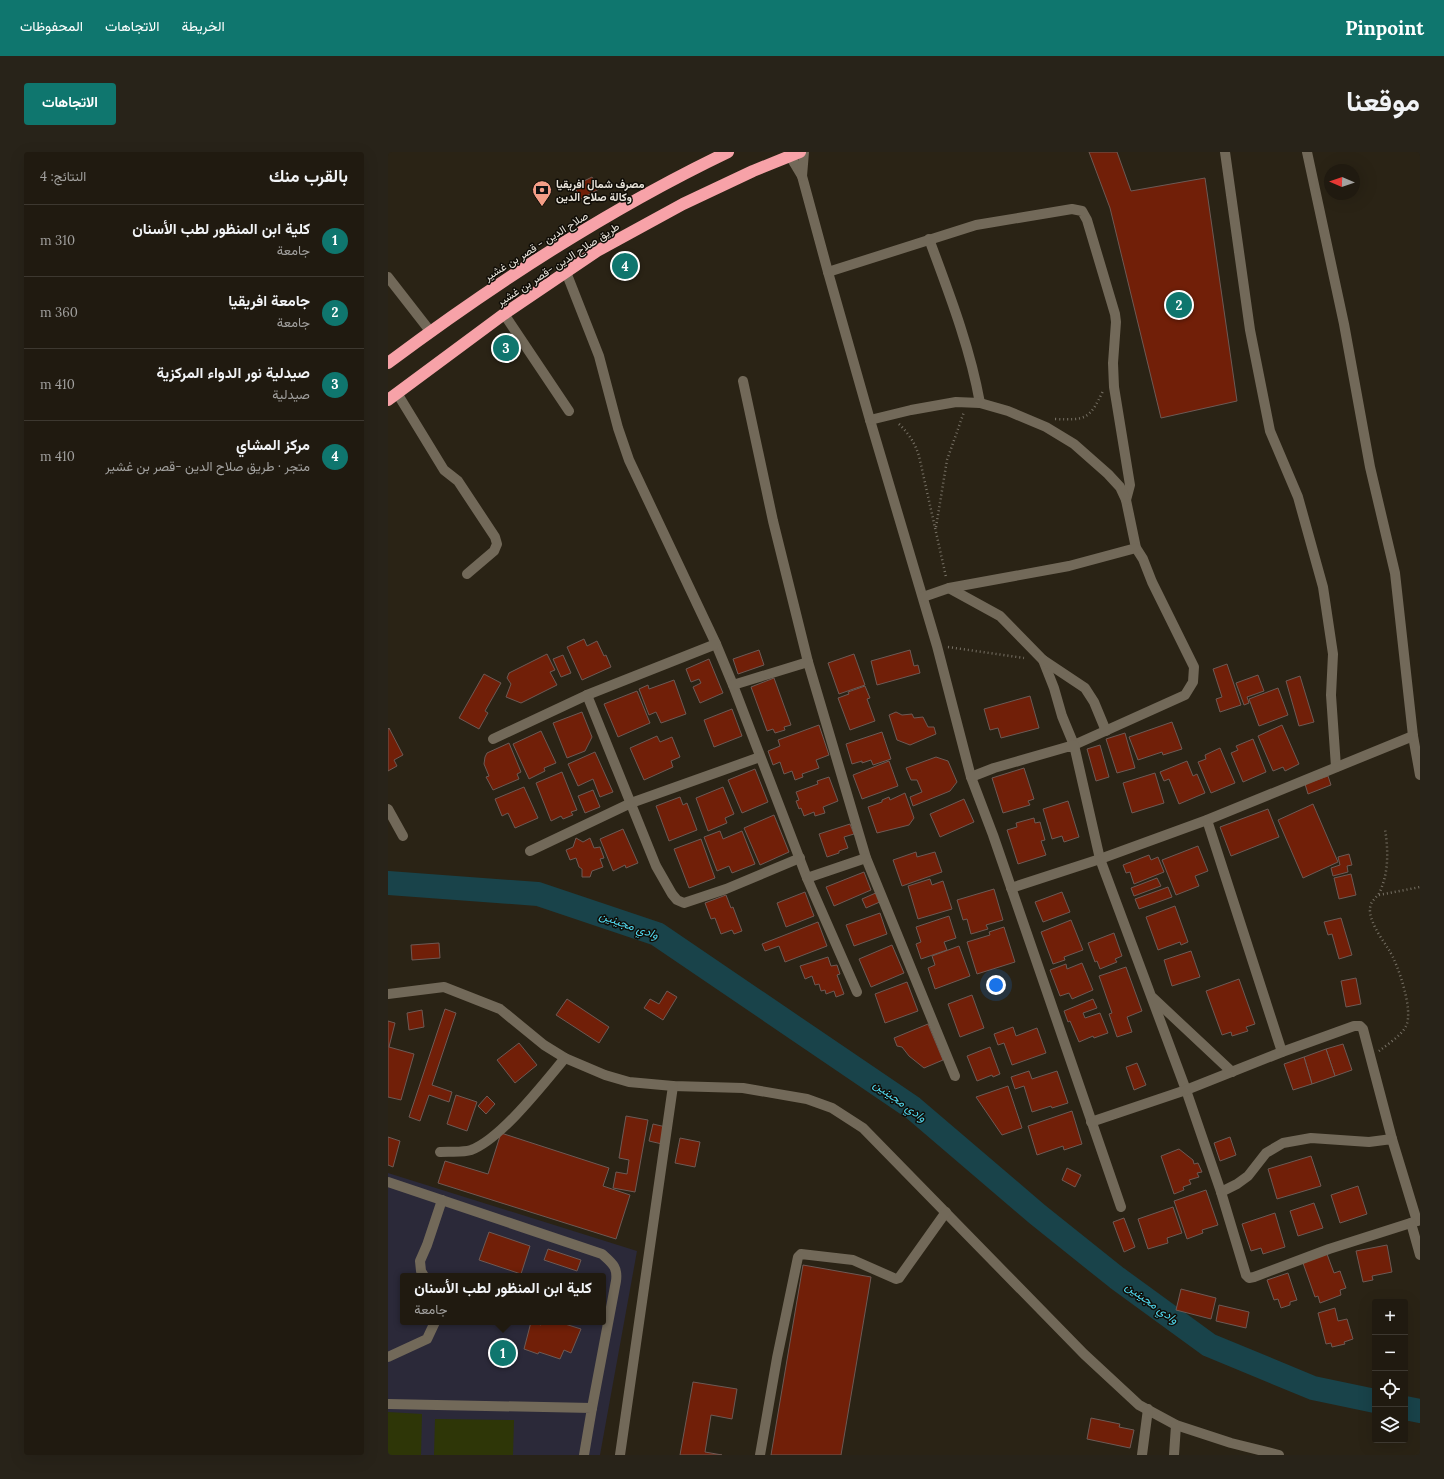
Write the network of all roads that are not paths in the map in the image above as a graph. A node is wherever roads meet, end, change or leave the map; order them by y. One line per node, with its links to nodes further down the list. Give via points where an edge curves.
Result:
1 (719, 152): 7 (highway)
2 (728, 152): 7 (highway, صلاح الدين - قصر بن غشير)
3 (804, 152): 8 (street)
4 (1225, 152): 36 (street, via 1250,330 1270,431 1298,497 1323,587 1333,654 1332,695)
5 (1307, 152): 32 (street, via 1345,331 1370,467 1395,573)
6 (795, 154): 8 (street); 10 (highway, طريق صلاح الدين -قصر بن غشير, via 683,204 597,251)
7 (705, 163): 14 (highway, صلاح الدين - قصر بن غشير, via 561,244)
8 (802, 176): 11 (street)
9 (929, 239): 11 (street); 18 (street, via 972,365); 21 (street, via 976,225 1072,209 1082,211 1087,220 1115,314 1114,387 1130,485)
10 (566, 272): 13 (highway, طريق صلاح الدين -قصر بن غشير); 26 (street, via 599,356 629,460)
11 (828, 272): 20 (street)
12 (388, 277): 14 (street)
13 (504, 314): 17 (highway, طريق صلاح الدين -قصر بن غشير); 19 (street)
14 (430, 331): 15 (highway, صلاح الدين - قصر بن غشير)
15 (388, 363)
16 (743, 381): 28 (street, via 773,521)
17 (392, 396): 23 (street, via 444,470 458,481 496,537 494,550)
18 (980, 403): 20 (street, via 956,402); 21 (street, via 1008,411 1046,427 1074,444 1108,474 1120,487)
19 (568, 411)
20 (870, 420): 25 (street)
21 (1126, 500): 22 (street)
22 (1136, 548): 24 (street, via 1069,566); 31 (street, via 1144,559 1152,582 1194,667 1193,682 1184,695)
23 (467, 574)
24 (949, 588): 25 (street); 27 (street, via 1000,616)
25 (923, 597): 38 (street)
26 (716, 644): 29 (street); 30 (street)
27 (1043, 660): 31 (street, via 1085,688); 34 (street)
28 (808, 662): 29 (street); 45 (street)
29 (733, 685): 35 (street)
30 (587, 695): 33 (street); 39 (street)
31 (1106, 731): 34 (street)
32 (1413, 736): 36 (street); 37 (street)
33 (493, 739)
34 (1074, 746): 38 (street); 46 (street)
35 (760, 757): 39 (street); 44 (street)
36 (1336, 767): 41 (street)
37 (1420, 774)
38 (971, 777): 48 (street)
39 (631, 803): 43 (street); 44 (street, via 656,866 672,894 684,903 726,889)
40 (388, 809): 42 (street)
41 (1207, 820): 46 (street); 52 (street)
42 (403, 836)
43 (530, 851)
44 (800, 858): 47 (street)
45 (866, 858): 47 (street); 55 (street)
46 (1100, 859): 48 (street); 51 (street)
47 (807, 878): 49 (street)
48 (1011, 888): 58 (street)
49 (857, 992)
50 (388, 994): 53 (street, via 444,987 500,1009 544,1045)
51 (1151, 996): 54 (street); 57 (street)
52 (1282, 1052): 54 (street); 59 (street, via 1360,1026 1371,1057)
53 (565, 1058): 56 (street, via 629,1082); 60 (street, via 531,1098 488,1141 470,1150)
54 (1232, 1072): 57 (street)
55 (955, 1076)
56 (672, 1086): 65 (street, via 743,1088 807,1099 832,1108 863,1128); 76 (street)
57 (1186, 1090): 58 (street); 62 (street)
58 (1091, 1122): 64 (street)
59 (1392, 1140): 62 (street, via 1369,1142 1311,1138 1283,1143 1266,1154 1248,1176); 66 (street)
60 (440, 1152)
61 (388, 1182): 63 (street)
62 (1221, 1192): 66 (street, via 1249,1278)
63 (442, 1200): 68 (street, via 420,1261); 72 (street, via 602,1254 613,1264 617,1273 616,1281)
64 (1121, 1207)
65 (946, 1212): 73 (street, via 1084,1354 1139,1404); 77 (street, via 896,1279 854,1260 801,1254 798,1257)
66 (1416, 1221): 67 (street)
67 (1420, 1255)
68 (422, 1273)
69 (434, 1325): 70 (street, via 427,1339)
70 (388, 1358)
71 (388, 1404): 72 (street)
72 (592, 1408): 75 (street)
73 (1148, 1409): 74 (street); 78 (street)
74 (1176, 1425): 79 (street); 80 (street)
75 (584, 1455)
76 (620, 1455)
77 (760, 1455)
78 (1142, 1455)
79 (1174, 1455)
80 (1279, 1455)

